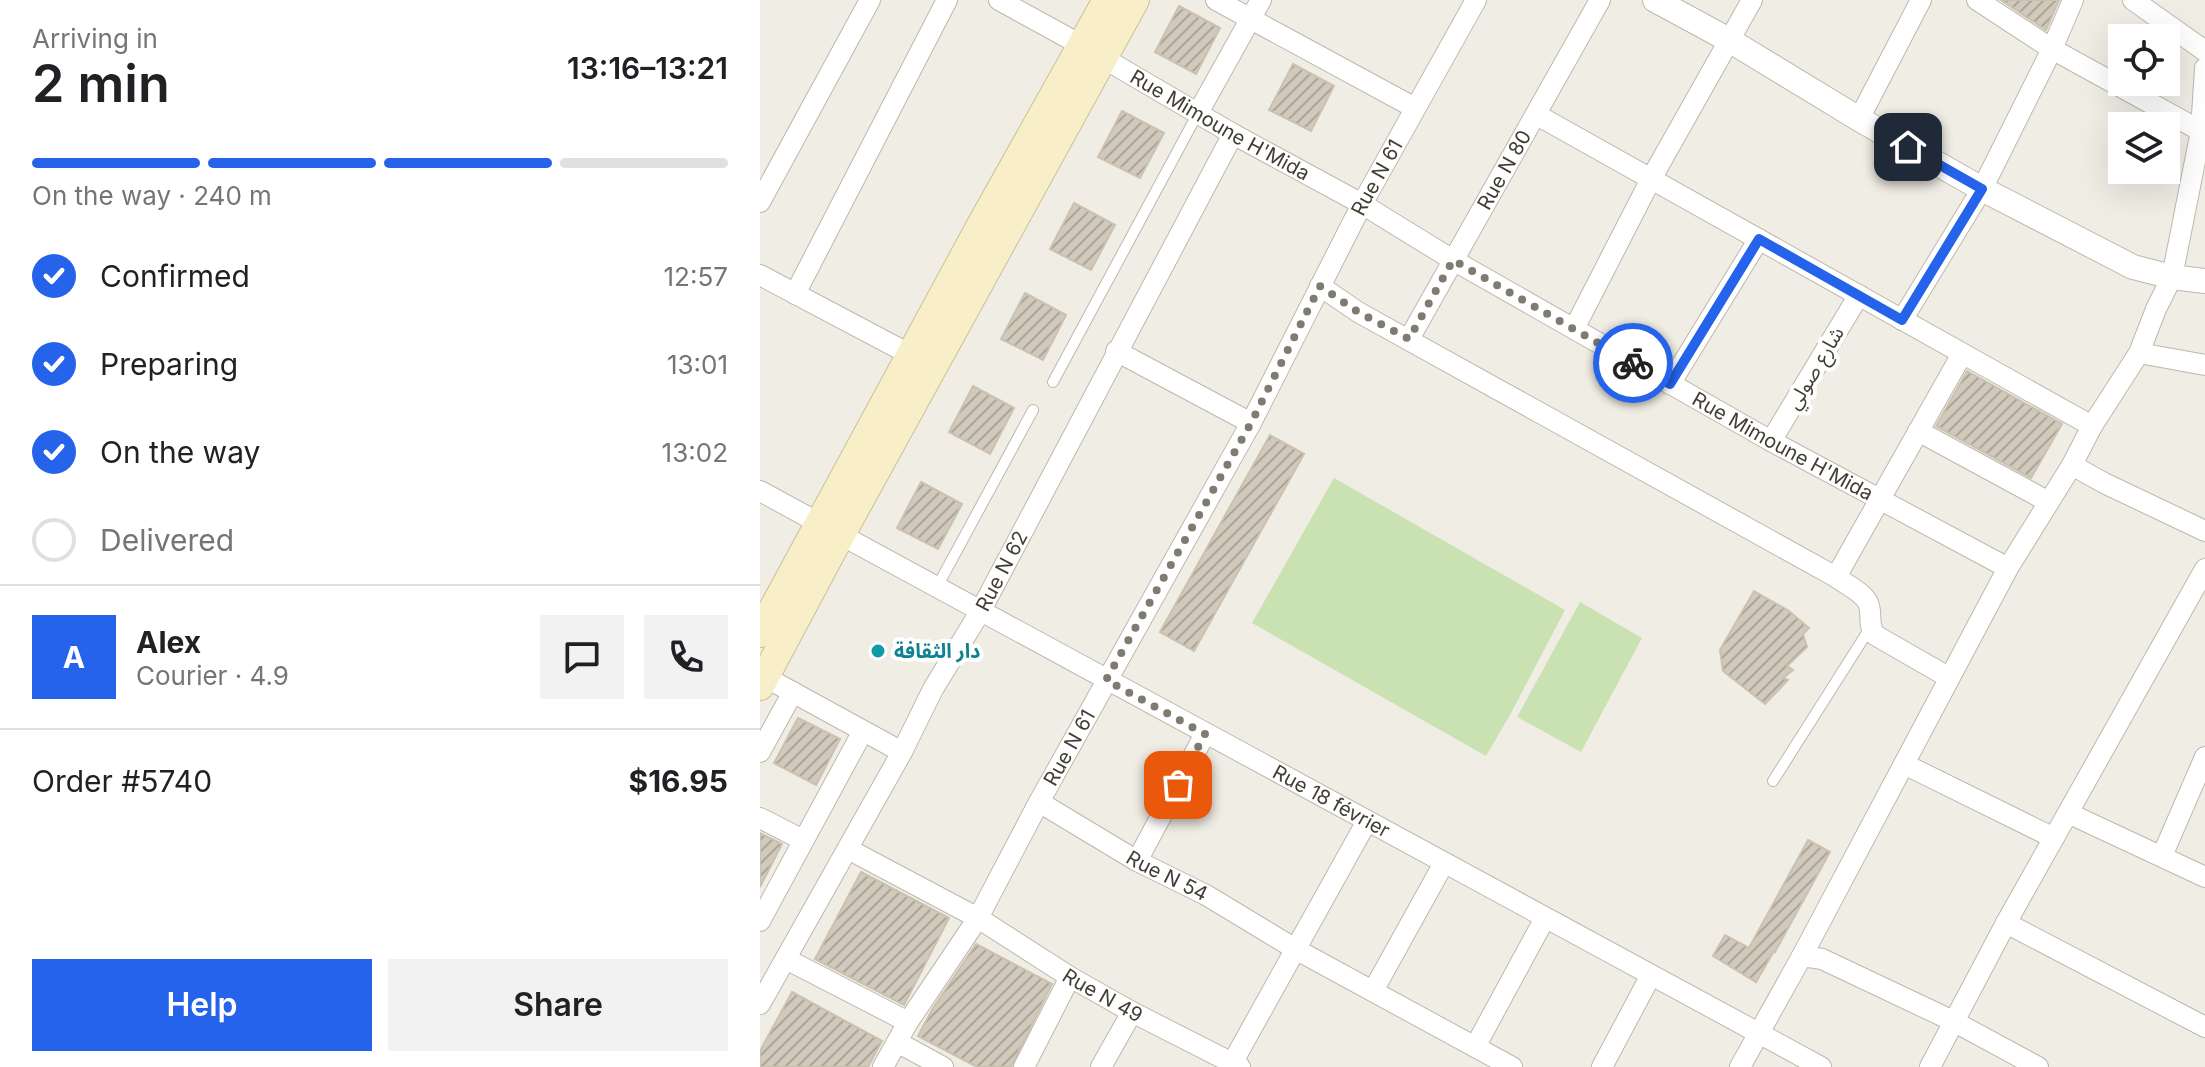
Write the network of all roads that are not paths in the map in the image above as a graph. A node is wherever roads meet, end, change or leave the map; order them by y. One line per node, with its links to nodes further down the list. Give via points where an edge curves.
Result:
1 (870, 0): 30 (street)
2 (947, 0): 38 (street)
3 (999, 0): 20 (street, Rue Mimoune H'Mida)
4 (1107, 0): 20 (main road)
5 (1135, 0): 20 (main road)
6 (1216, 0): 16 (street)
7 (1261, 0): 16 (street)
8 (1476, 0): 22 (street, Rue N 61)
9 (1600, 0): 24 (street, Rue N 80)
10 (1655, 0): 17 (street)
11 (1752, 0): 17 (street)
12 (1921, 0): 25 (street)
13 (1977, 0): 18 (street)
14 (2073, 0): 18 (street)
15 (2133, 0): 19 (street)
16 (1251, 19): 22 (street); 23 (street)
17 (1729, 40): 25 (street); 28 (street)
18 (2052, 49): 26 (street); 29 (street)
19 (2205, 51)
20 (1092, 52): 23 (street, Rue Mimoune H'Mida); 46 (main road); 59 (main road)
21 (2205, 68): 26 (street)
22 (1415, 108): 31 (street, Rue N 61)
23 (1198, 113): 27 (street, Rue Mimoune H'Mida); 48 (lane)
24 (1537, 115): 28 (street); 33 (street, Rue N 80)
25 (1859, 119): 29 (street)
26 (2201, 131): 35 (street)
27 (1233, 134): 31 (street, Rue Mimoune H'Mida); 43 (street, Rue N 62)
28 (1651, 179): 32 (street); 41 (street)
29 (1982, 189): 35 (street, via 2133,267); 40 (street)
30 (760, 202)
31 (1362, 204): 33 (street, Rue Mimoune H'Mida); 37 (street, Rue N 61)
32 (1759, 239): 39 (street); 49 (street)
33 (1453, 260): 41 (street, Rue Mimoune H'Mida); 42 (street, Rue N 80)
34 (760, 276): 38 (street)
35 (2172, 277): 36 (street); 44 (street)
36 (2205, 281)
37 (1320, 286): 42 (street); 51 (street, Rue N 61)
38 (795, 294): 46 (street)
39 (1859, 295): 40 (street); 54 (street, شارع صولي)
40 (1902, 320): 45 (street)
41 (1574, 329): 49 (street, Rue Mimoune H'Mida)
42 (1409, 339): 63 (street)
43 (1116, 351): 51 (street); 65 (street, Rue N 62)
44 (2139, 353): 47 (street); 52 (street)
45 (1962, 354): 52 (street); 53 (street)
46 (911, 355): 59 (main road)
47 (2205, 365)
48 (1053, 382)
49 (1670, 384): 54 (street, Rue Mimoune H'Mida)
50 (1033, 410): 64 (lane)
51 (1251, 423): 69 (street, Rue N 61)
52 (2092, 426): 55 (street)
53 (1918, 431): 57 (street); 58 (street)
54 (1771, 441): 57 (street, Rue Mimoune H'Mida)
55 (2072, 465): 58 (street); 60 (street)
56 (760, 491): 59 (street, Rue 18 février)
57 (1880, 499): 61 (street, Rue Mimoune H'Mida); 63 (street)
58 (2049, 502): 61 (street)
59 (830, 530): 64 (street, Rue 18 février); 66 (main road); 70 (main road)
60 (2205, 531)
61 (2008, 568): 68 (street)
62 (2205, 569): 80 (street)
63 (1836, 577): 67 (street, via 1868,603)
64 (936, 588): 65 (street, Rue 18 février)
65 (980, 612): 69 (street, Rue 18 février); 75 (street, Rue N 62)
66 (762, 625)
67 (1870, 628): 68 (street); 78 (lane)
68 (1948, 677): 77 (street)
69 (1106, 680): 73 (street, Rue 18 février); 79 (street, Rue N 61)
70 (763, 681): 71 (street)
71 (793, 692): 72 (street); 74 (street)
72 (863, 731): 75 (street); 84 (street)
73 (1205, 734): 82 (street, Rue 18 février); 87 (street)
74 (760, 752)
75 (902, 752): 85 (street, Rue N 62)
76 (2204, 760): 86 (street)
77 (1904, 764): 83 (street); 95 (street)
78 (1773, 781)
79 (1039, 802): 87 (street, Rue N 54); 90 (street, Rue N 61)
80 (2068, 813): 83 (street); 86 (street)
81 (760, 818): 84 (street)
82 (1367, 821): 88 (street, Rue 18 février); 94 (street)
83 (2054, 838): 93 (street)
84 (803, 840): 92 (street)
85 (848, 849): 90 (street, Rue N 49); 96 (street, Rue N 62)
86 (2162, 856): 89 (street)
87 (1137, 861): 94 (street, Rue N 54)
88 (1444, 863): 91 (street, Rue 18 février); 99 (street)
89 (2205, 877)
90 (978, 918): 98 (street, Rue N 49); 103 (street, Rue N 61)
91 (1545, 918): 97 (street, Rue 18 février); 107 (street)
92 (760, 921)
93 (2006, 923): 102 (street); 104 (street)
94 (1297, 950): 99 (street, Rue N 54); 108 (street)
95 (1802, 956): 102 (street, via 1822,959); 105 (street)
96 (786, 959): 100 (street, Rue N 62); 103 (street)
97 (1651, 975): 105 (street, Rue 18 février); 114 (street)
98 (1070, 977): 101 (street, Rue N 49); 111 (street)
99 (1373, 991): 107 (street, Rue N 54)
100 (760, 1004)
101 (1132, 1012): 108 (street, Rue N 49); 112 (street)
102 (1953, 1021): 117 (street); 118 (street)
103 (908, 1022): 106 (street, Rue N 61)
104 (2205, 1027)
105 (1758, 1033): 115 (street); 116 (street, Rue 18 février)
106 (897, 1042): 109 (street, Rue N 61); 110 (street)
107 (1475, 1047): 113 (street, Rue N 54)
108 (1234, 1066)
109 (883, 1067)
110 (943, 1067)
111 (1024, 1067)
112 (1101, 1067)
113 (1512, 1067)
114 (1602, 1067)
115 (1740, 1067)
116 (1821, 1067)
117 (1930, 1067)
118 (2038, 1067)

